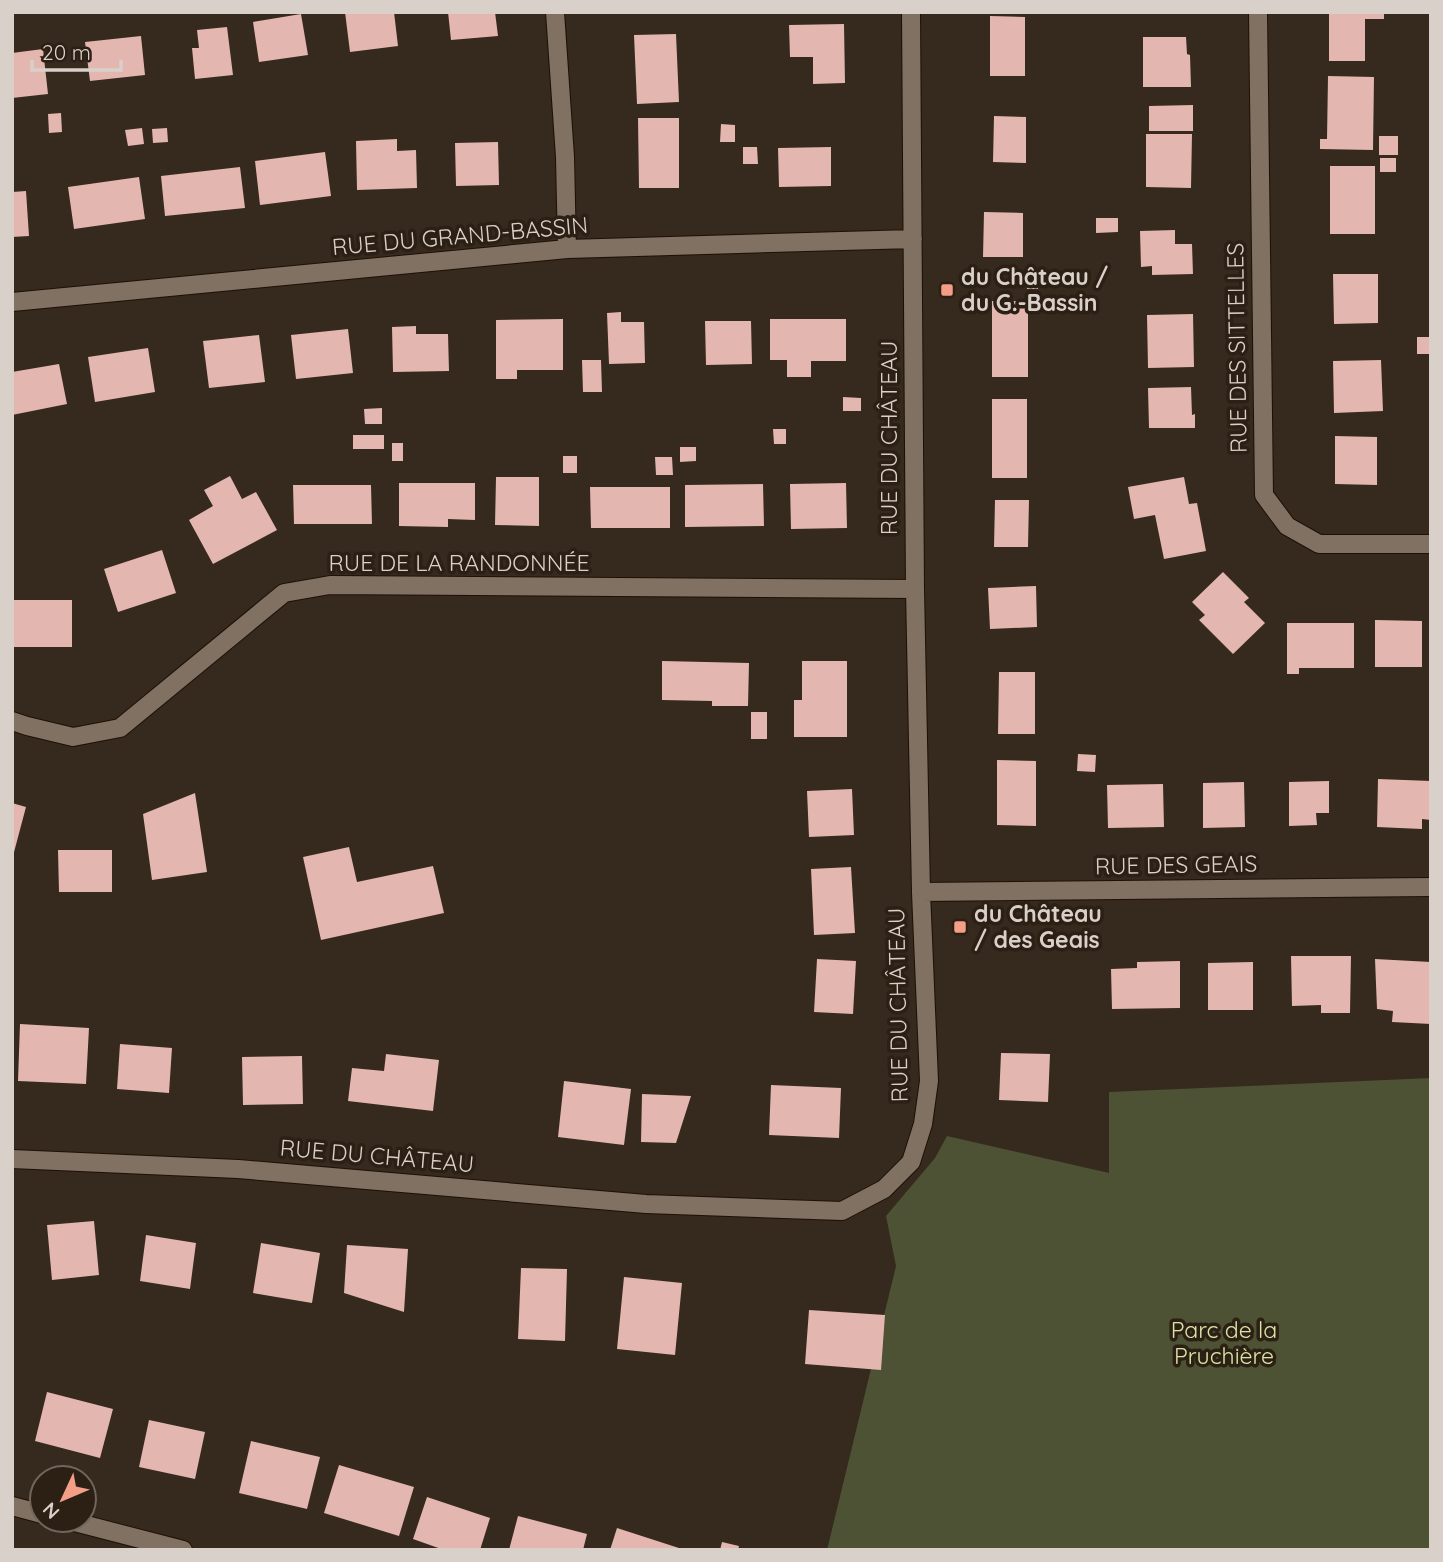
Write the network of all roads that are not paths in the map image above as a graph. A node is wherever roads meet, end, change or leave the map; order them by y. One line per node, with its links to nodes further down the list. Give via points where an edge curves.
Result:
1 (555, 12): 5 (street)
2 (911, 12): 4 (street, RUE DU CHÂTEAU)
3 (1258, 12): 7 (street, RUE DES SITTELLES, via 1264,495 1287,526 1319,544)
4 (913, 239): 5 (street, RUE DU GRAND-BASSIN); 8 (street, RUE DU CHÂTEAU)
5 (567, 249): 6 (street, RUE DU GRAND-BASSIN)
6 (12, 302)
7 (1431, 544)
8 (915, 589): 9 (street, RUE DE LA RANDONNÉE, via 330,585 284,593 120,728 73,737); 11 (street, RUE DU CHÂTEAU)
9 (12, 721)
10 (1431, 887): 11 (street, RUE DES GEAIS)
11 (921, 892): 12 (street, RUE DU CHÂTEAU, via 929,1082 923,1124 911,1162 884,1189 842,1211 646,1203 238,1169)
12 (12, 1159)
13 (98, 1528): 14 (street)
14 (183, 1550)

